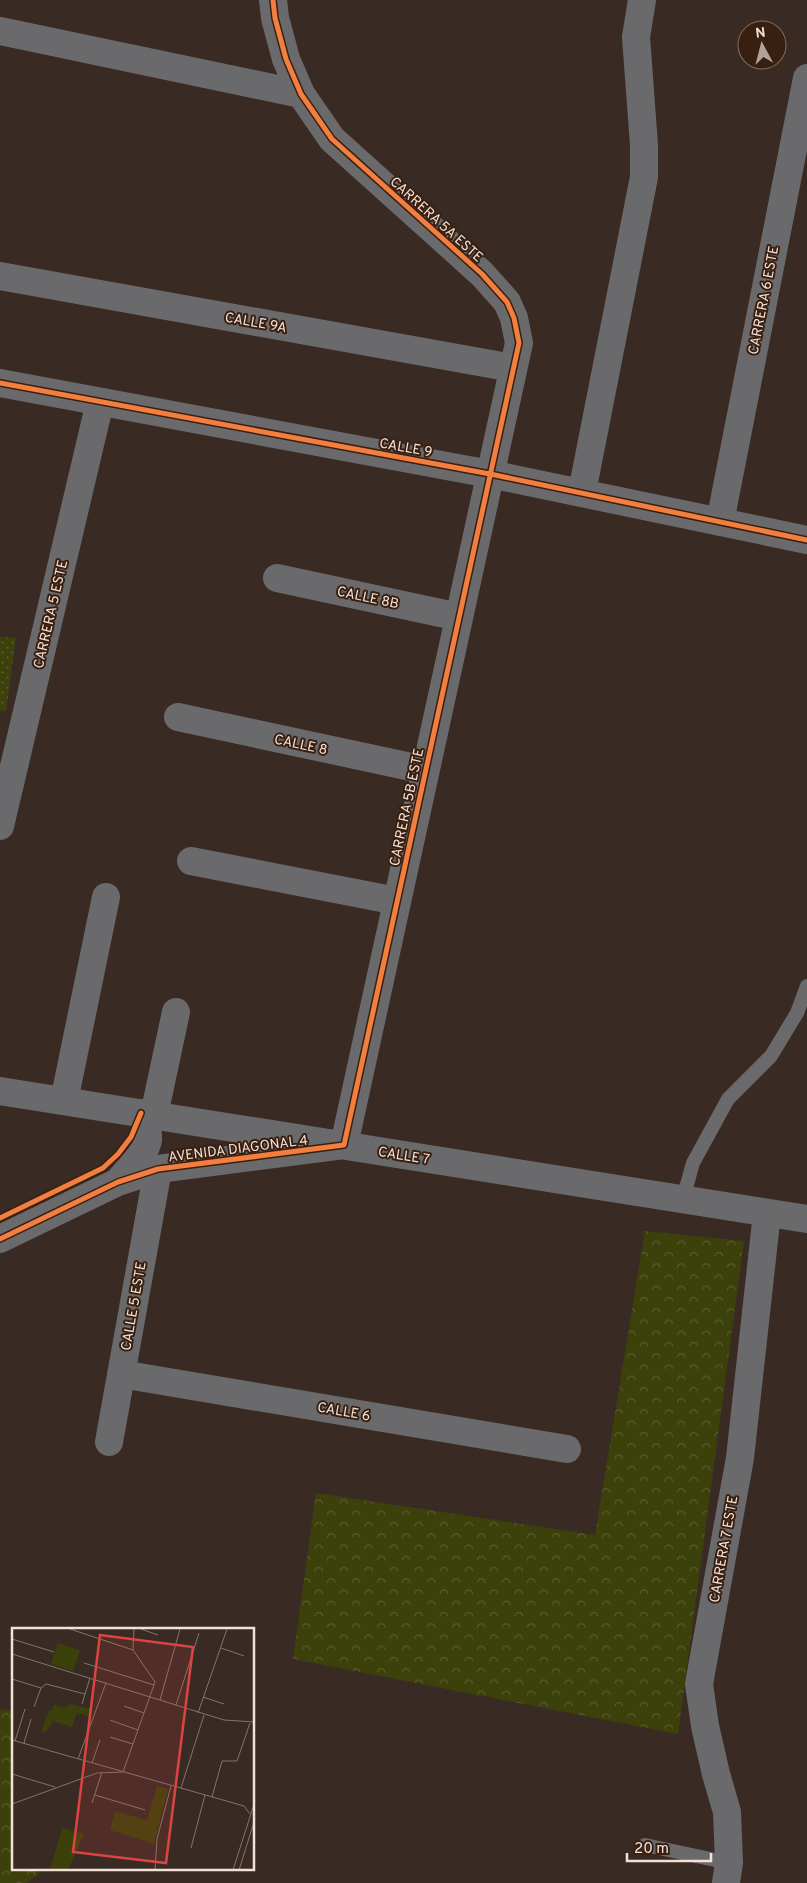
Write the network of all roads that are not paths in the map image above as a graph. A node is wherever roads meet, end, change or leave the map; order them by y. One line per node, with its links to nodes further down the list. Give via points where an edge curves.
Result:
1 (273, 0): 5 (street, CARRERA 5A ESTE, via 286,59)
2 (642, 0): 11 (street, via 636,36 644,177)
3 (0, 31): 5 (street)
4 (807, 78): 12 (street, CARRERA 6 ESTE)
5 (302, 94): 7 (street, CARRERA 5A ESTE, via 332,140 482,274 507,302 519,343)
6 (0, 276): 7 (street, CALLE 9A)
7 (513, 368): 10 (street, CARRERA 5A ESTE)
8 (0, 383): 9 (street, CALLE 9)
9 (100, 402): 10 (street, CALLE 9); 18 (street, CARRERA 5 ESTE)
10 (490, 474): 11 (street, CALLE 9); 15 (street, CARRERA 5B ESTE)
11 (582, 492): 12 (street, CALLE 9)
12 (720, 522): 13 (street, CALLE 9)
13 (807, 540)
14 (277, 578): 15 (street, CALLE 8B)
15 (459, 617): 17 (street, CARRERA 5B ESTE)
16 (178, 717): 17 (street, CALLE 8)
17 (425, 770): 21 (street, CARRERA 5B ESTE)
18 (0, 826)
19 (192, 861): 21 (street)
20 (106, 897): 25 (street)
21 (397, 900): 27 (street, CARRERA 5B ESTE)
22 (807, 986): 30 (lane, via 797,1013 771,1056 728,1099 692,1163)
23 (176, 1012): 26 (street)
24 (0, 1091): 25 (street, CALLE 7)
25 (64, 1101): 26 (street, CALLE 7)
26 (148, 1114): 27 (street, CALLE 7); 29 (street, via 148,1141)
27 (344, 1145): 28 (street, AVENIDA DIAGONAL 4); 30 (street, CALLE 7)
28 (158, 1169): 29 (street, AVENIDA DIAGONAL 4); 34 (street, CALLE 5 ESTE)
29 (118, 1182): 33 (street, AVENIDA DIAGONAL 4)
30 (683, 1199): 31 (street, CALLE 7)
31 (767, 1213): 32 (street, CALLE 7); 38 (street, CARRERA 7 ESTE, via 740,1458 699,1684 709,1745 727,1812)
32 (807, 1219)
33 (0, 1239)
34 (121, 1374): 35 (street, CALLE 5 ESTE); 36 (street, CALLE 6)
35 (109, 1442)
36 (567, 1449)
37 (645, 1845): 38 (lane)
38 (728, 1873)

